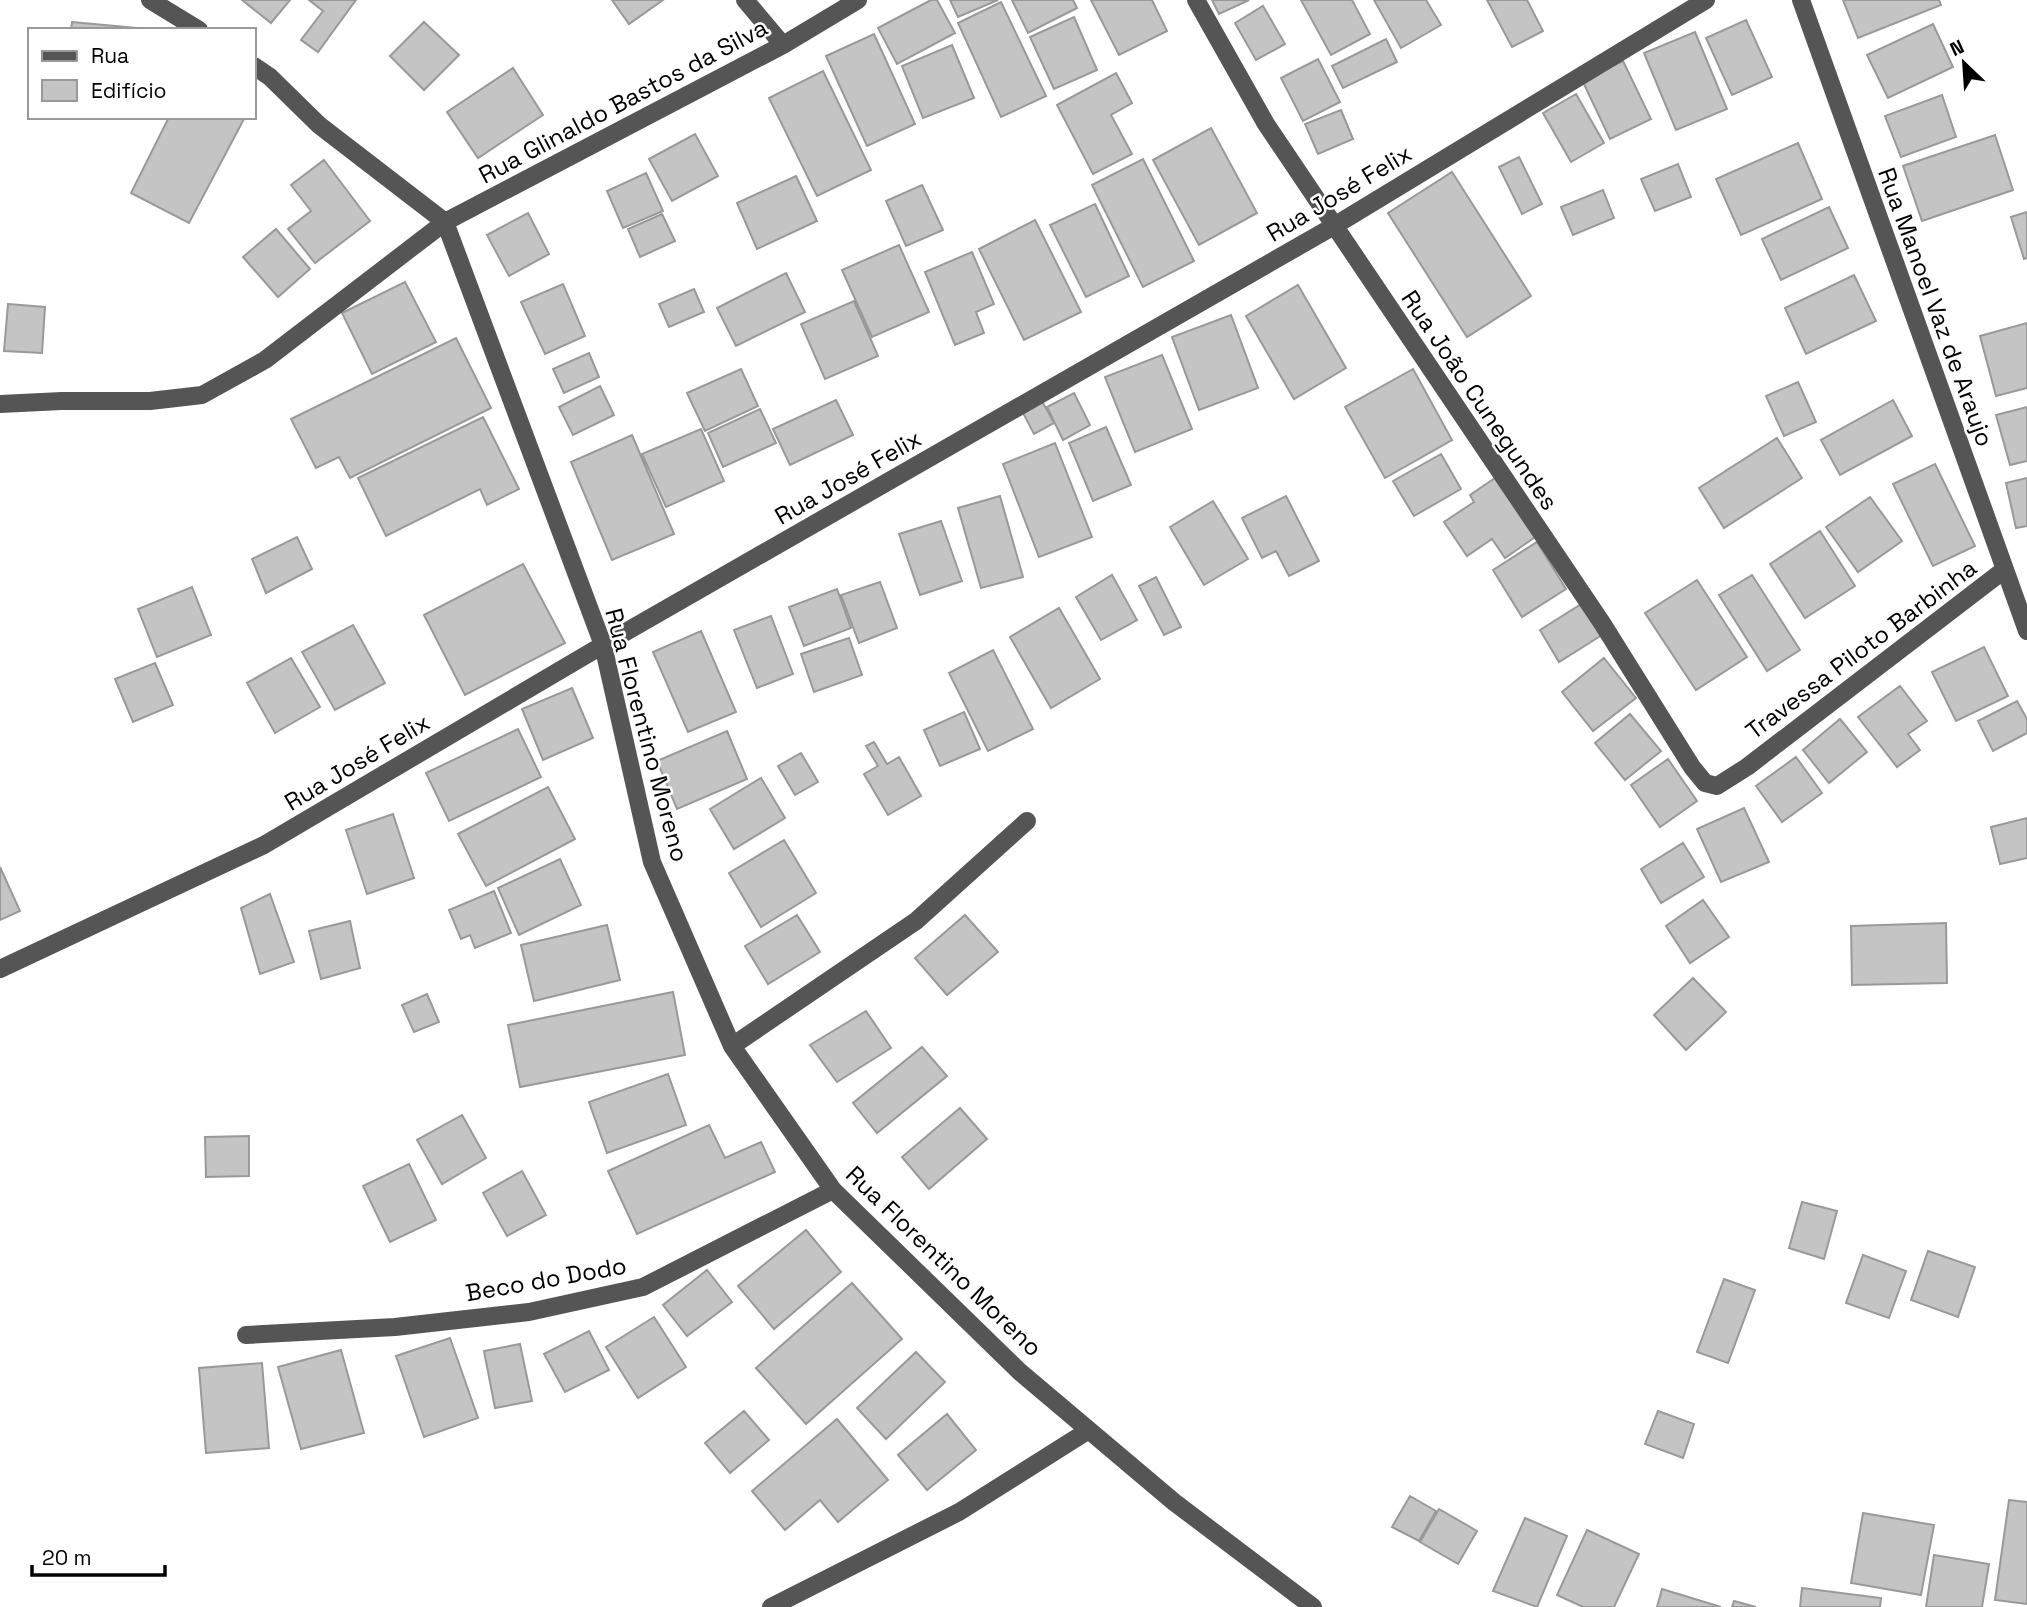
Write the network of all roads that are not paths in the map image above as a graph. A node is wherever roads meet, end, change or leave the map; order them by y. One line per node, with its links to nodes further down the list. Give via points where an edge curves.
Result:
1 (150, 0): 7 (street)
2 (745, 0): 8 (street)
3 (858, 0): 8 (street, Rua Glinaldo Bastos da Silva)
4 (1196, 0): 11 (street, Rua João Cunegundes, via 1266,124)
5 (1706, 0): 11 (street, Rua José Felix)
6 (1801, 0): 13 (street, Rua Manoel Vaz de Araujo)
7 (196, 28)
8 (783, 45): 10 (street, Rua Glinaldo Bastos da Silva)
9 (256, 67): 10 (street, via 319,125)
10 (445, 222): 12 (street, Rua Glinaldo Bastos da Silva, via 265,360 202,395 150,401); 15 (street, Rua Florentino Moreno)
11 (1334, 226): 15 (street, Rua José Felix); 16 (street, Rua João Cunegundes, via 1602,623 1692,767 1705,783 1717,786)
12 (0, 404)
13 (2004, 570): 14 (street, Rua Manoel Vaz de Araujo); 16 (street, Travessa Piloto Barbinha)
14 (2027, 631)
15 (603, 645): 18 (street, Rua José Felix, via 264,845); 19 (street, Rua Florentino Moreno, via 652,862)
16 (1747, 767)
17 (1027, 821): 19 (street, via 916,920)
18 (0, 969)
19 (732, 1046): 20 (street, Rua Florentino Moreno)
20 (833, 1190): 21 (street, Beco do Dodo, via 643,1287 528,1312 395,1327); 22 (street, Rua Florentino Moreno, via 1020,1372)
21 (246, 1335)
22 (1089, 1430): 23 (street, via 959,1512); 24 (street, Rua Florentino Moreno, via 1203,1525)
23 (771, 1607)
24 (1313, 1607)

